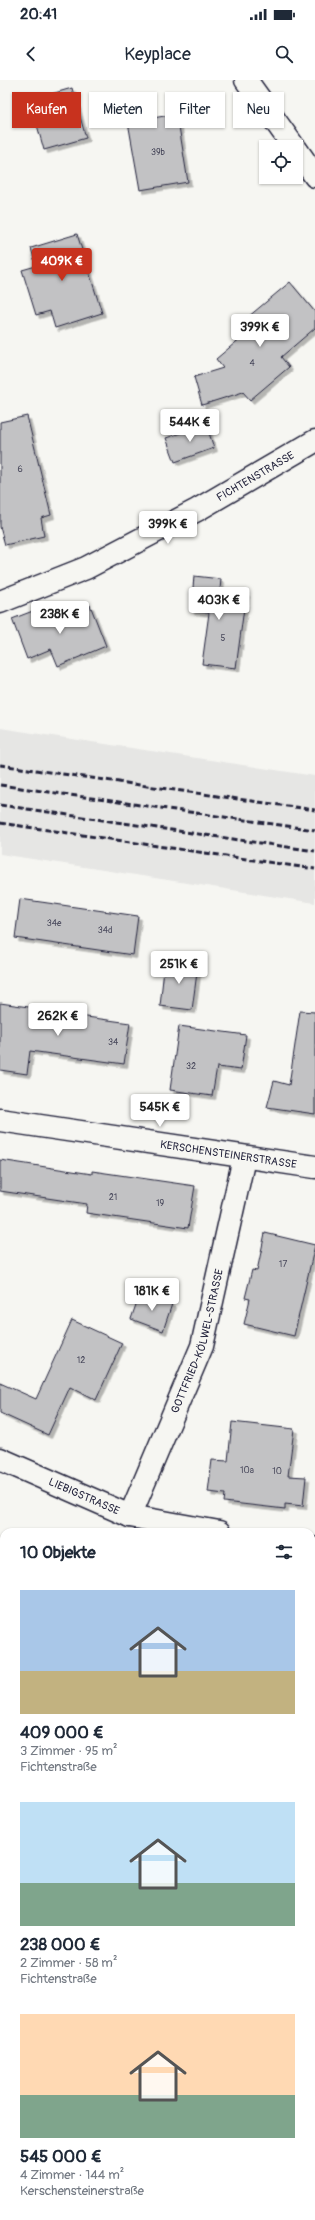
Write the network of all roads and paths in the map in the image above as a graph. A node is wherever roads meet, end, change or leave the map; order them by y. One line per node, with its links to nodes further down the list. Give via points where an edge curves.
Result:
1 (246, 80): 2 (street)
2 (289, 140)
3 (303, 159): 4 (street)
4 (315, 176)
5 (315, 441): 6 (street, FICHTENSTRASSE, via 197,510 86,568)
6 (0, 602)
7 (0, 1120): 8 (street, KERSCHENSTEINERSTRASSE)
8 (244, 1158): 9 (street, KERSCHENSTEINERSTRASSE); 11 (street, GOTTFRIED-KÖLWEL-STRASSE, via 202,1346)
9 (315, 1167)
10 (0, 1458): 11 (street, LIEBIGSTRASSE)
11 (130, 1516): 12 (street, LIEBIGSTRASSE)
12 (197, 1528)

